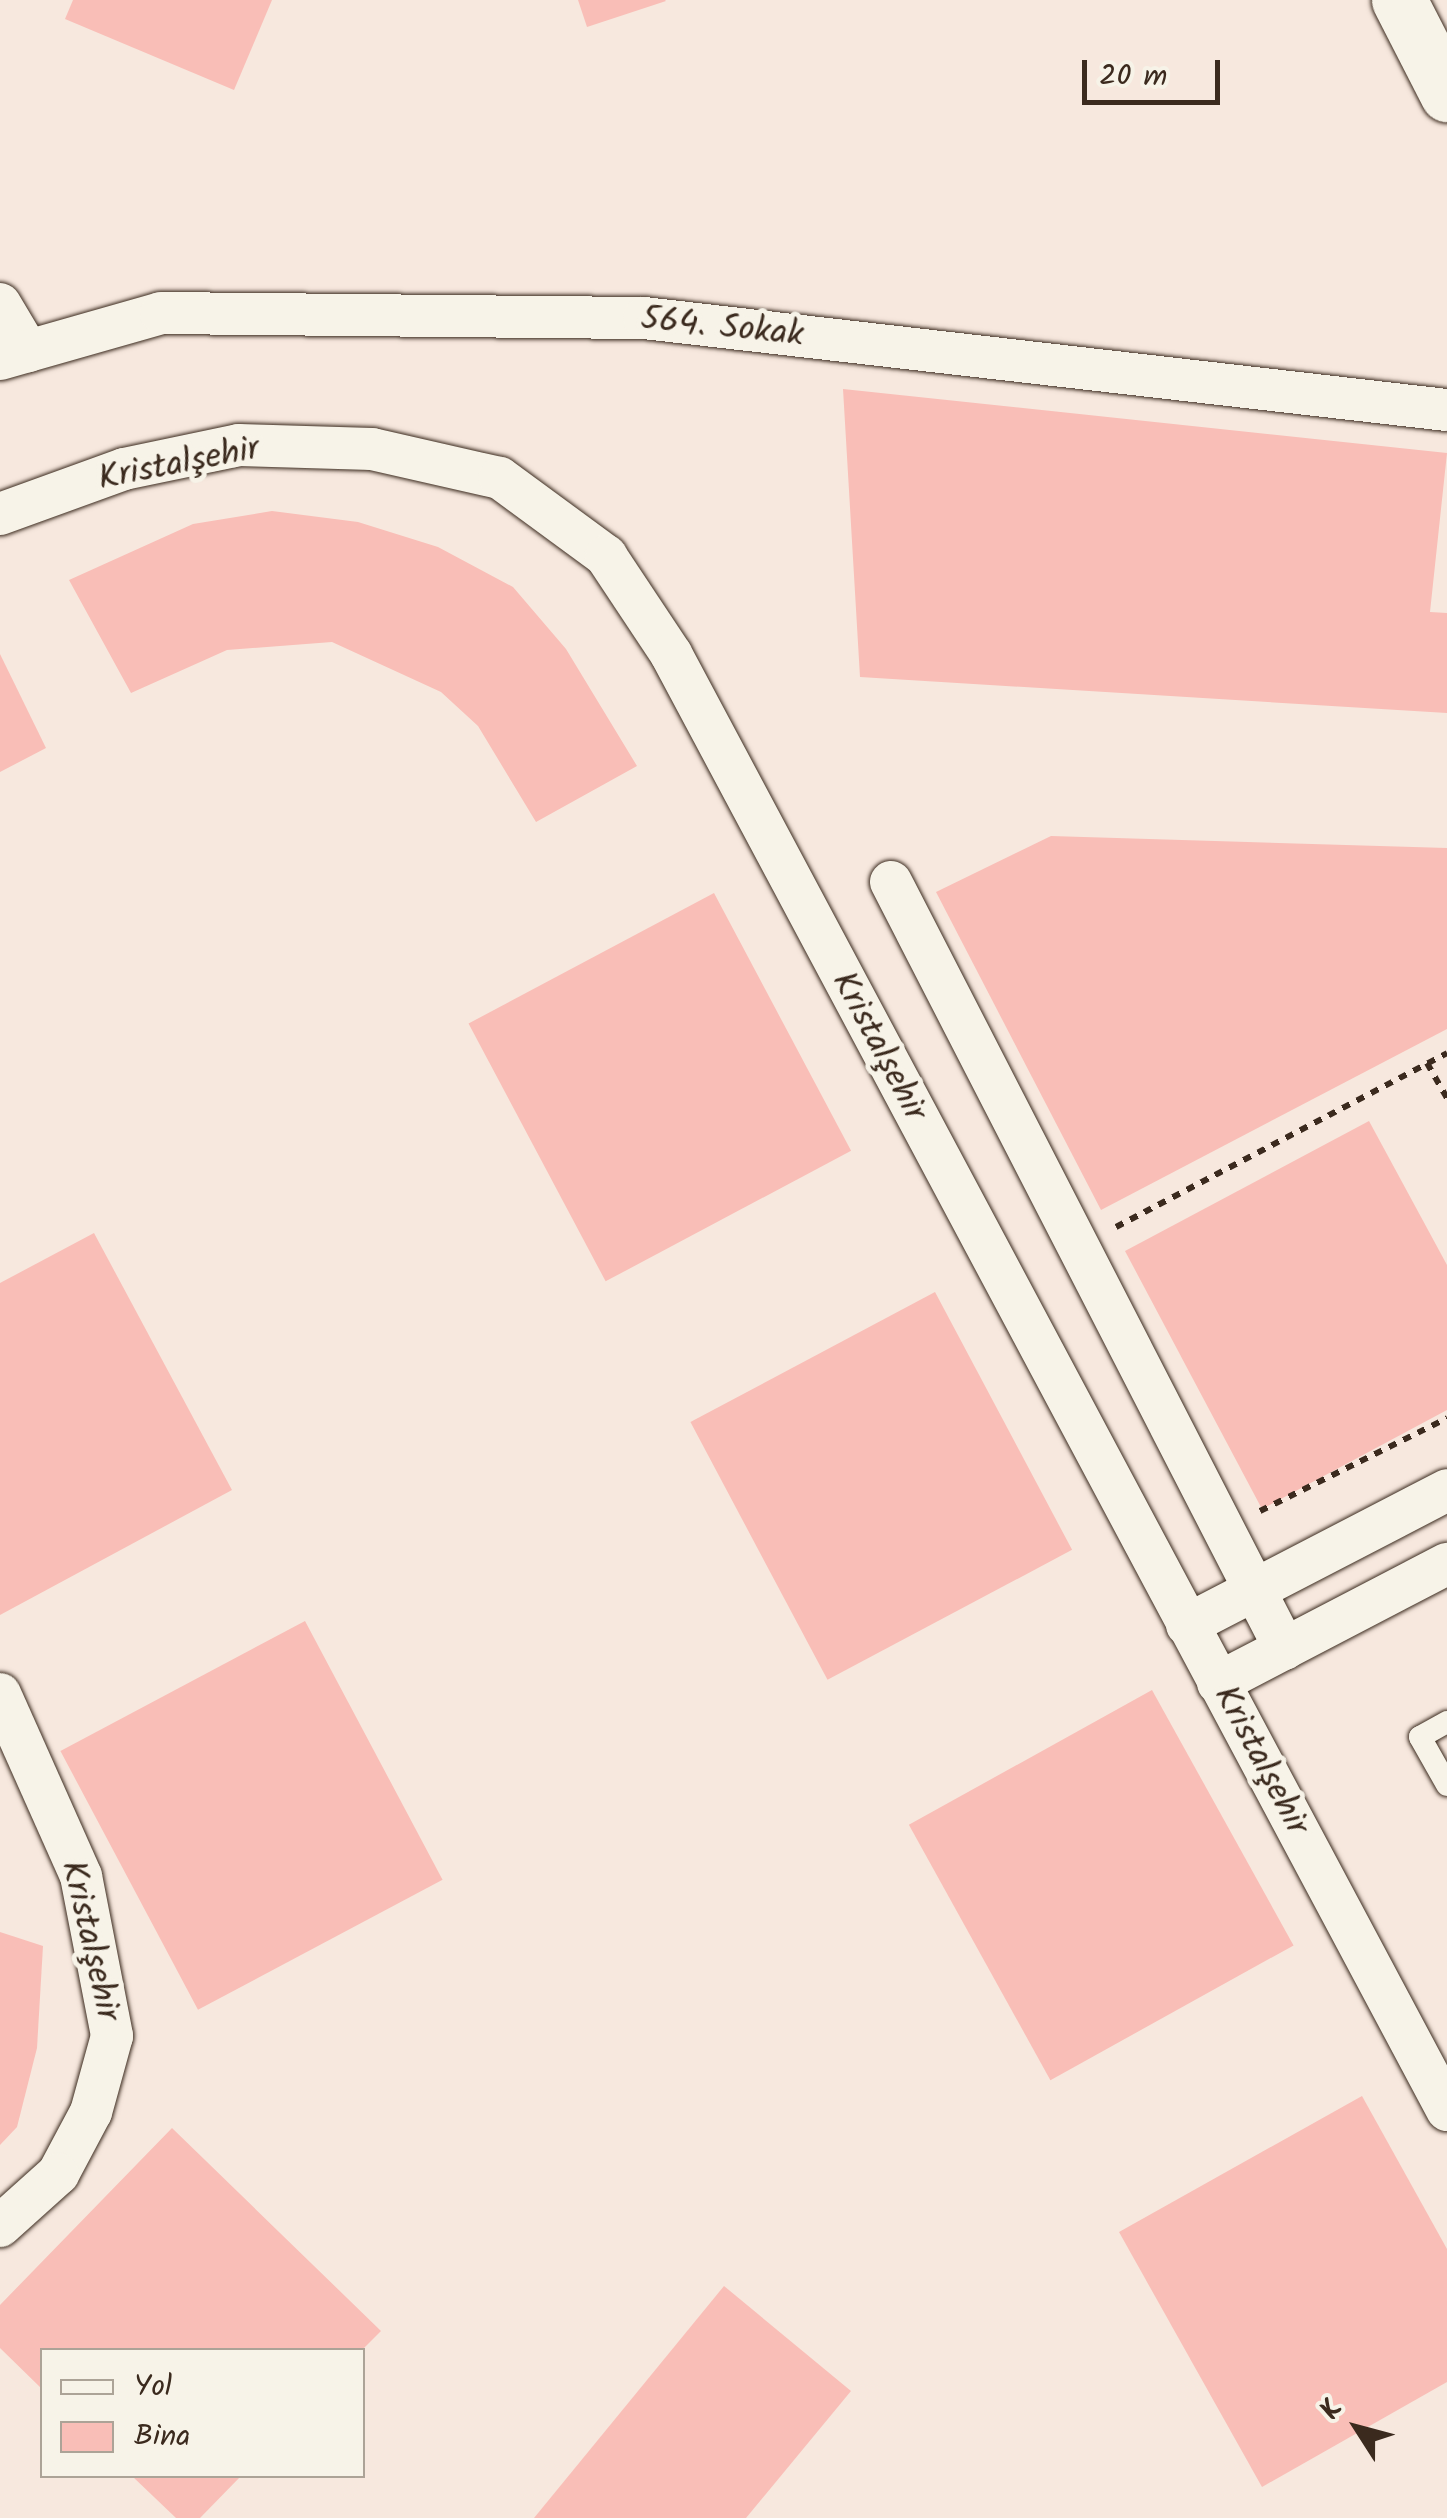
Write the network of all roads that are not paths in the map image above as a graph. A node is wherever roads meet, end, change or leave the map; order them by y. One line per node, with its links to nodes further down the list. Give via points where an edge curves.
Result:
1 (1399, 0): 2 (main road)
2 (1447, 94)
3 (0, 304): 4 (street)
4 (14, 355): 5 (street, 564. Sokak, via 161,313 644,318)
5 (1447, 410)
6 (0, 514): 11 (street, Kristalşehir, via 124,469 239,445 372,448 500,478 606,556 671,654)
7 (891, 882): 10 (street)
8 (1447, 1490): 10 (street)
9 (1447, 1564): 12 (street)
10 (1254, 1590): 11 (street); 12 (street)
11 (1187, 1625): 13 (street, Kristalşehir)
12 (1285, 1649): 13 (street)
13 (1218, 1683): 17 (street, Kristalşehir)
14 (5, 1719): 18 (street, Kristalşehir, via 81,1876 112,2036 90,2112 58,2174)
15 (1447, 1722): 16 (lane, via 1420,1737)
16 (1447, 1785)
17 (1447, 2110)
18 (0, 2226)

